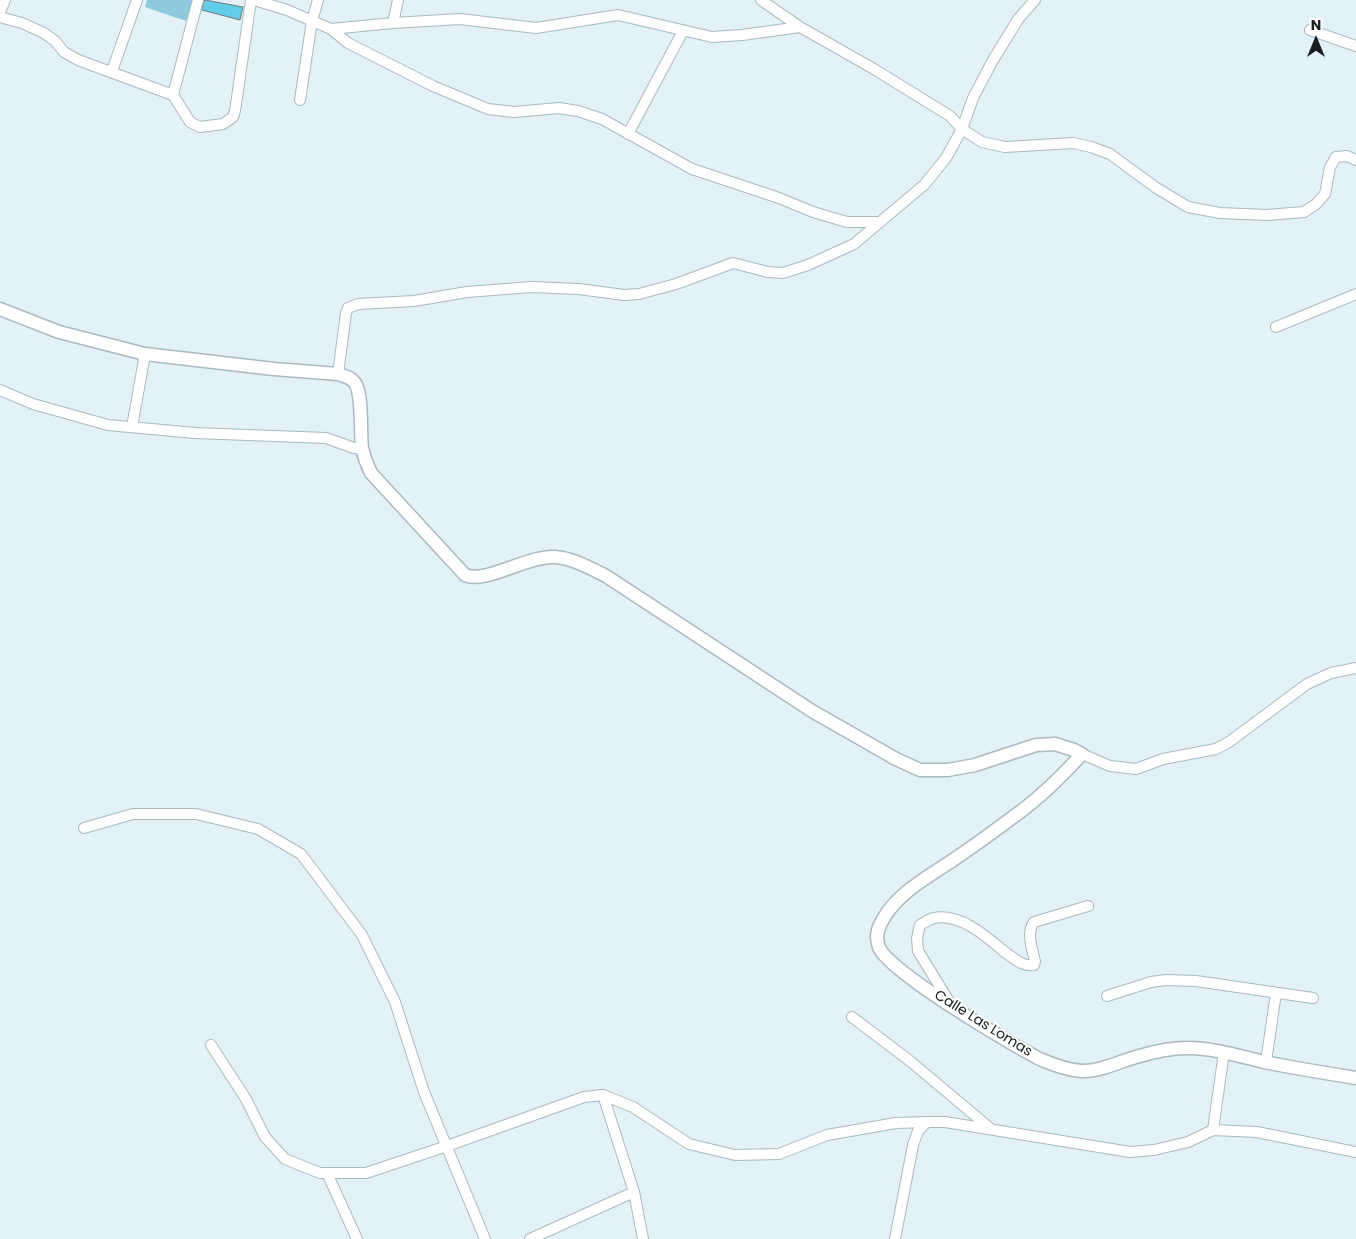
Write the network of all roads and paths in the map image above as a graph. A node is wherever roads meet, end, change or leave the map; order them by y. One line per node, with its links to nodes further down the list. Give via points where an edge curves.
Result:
1 (5, 0): 9 (street)
2 (138, 0): 18 (street)
3 (198, 0): 19 (street)
4 (253, 0): 11 (street); 19 (street, via 232,117 223,124 200,127 190,122)
5 (318, 0): 11 (street)
6 (398, 0): 12 (street)
7 (761, 0): 13 (street)
8 (1035, 0): 21 (street, via 1019,18 993,60 973,98)
9 (0, 12)
10 (0, 16): 18 (street, via 44,33 78,60)
11 (312, 21): 14 (street); 20 (street)
12 (393, 23): 14 (street); 16 (street, via 460,19 536,28 618,15)
13 (800, 27): 16 (street, via 712,37); 21 (street, via 950,116)
14 (331, 29): 22 (street, via 348,43 433,86 488,108 514,112 558,108 578,111 602,119)
15 (1310, 30): 17 (street)
16 (683, 31): 22 (street)
17 (1356, 46)
18 (112, 71): 19 (street)
19 (173, 95)
20 (300, 100)
21 (962, 129): 23 (street, via 982,142 1005,147 1073,143 1091,147 1110,154 1188,207 1220,213 1267,215 1304,212 1325,194 1330,167 1336,157 1347,156); 24 (street, via 946,158 924,186)
22 (628, 134): 24 (street, via 692,170 847,222)
23 (1356, 160)
24 (880, 222): 29 (street, via 854,244 783,273 733,263 639,294 532,287 358,304 348,308 346,313)
25 (1356, 294): 27 (street)
26 (0, 309): 28 (street, via 59,332)
27 (1276, 328)
28 (145, 354): 29 (street); 31 (street)
29 (338, 374): 32 (street, via 355,383 359,393)
30 (0, 390): 31 (street, via 33,404 108,425)
31 (132, 427): 32 (street, via 326,438)
32 (362, 449): 34 (street, via 371,473 465,575 483,577 547,557 586,566 812,711 920,770 948,770 975,765 1036,745 1055,744)
33 (1356, 668): 34 (street, via 1331,673 1307,684 1216,749 1163,759 1136,769 1110,766)
34 (1082, 754): 40 (street, Calle Las Lomas, via 1046,791 1016,815 894,903 877,930 879,947 884,955)
35 (84, 828): 50 (street, via 133,814 196,814 258,829 301,854 362,935 395,1002 424,1092)
36 (1088, 906): 40 (street, via 1034,922 1030,932 1034,966 1020,963 966,923 949,917 932,918 920,925 918,951)
37 (1276, 993): 38 (street, via 1196,981 1166,980); 39 (street); 44 (street)
38 (1107, 996)
39 (1314, 998)
40 (951, 1006): 43 (street, Calle Las Lomas, via 986,1029 1063,1068 1099,1069 1169,1049)
41 (852, 1017): 48 (street)
42 (211, 1045): 52 (street, via 246,1099 265,1136 280,1154 320,1173)
43 (1224, 1052): 44 (street, Calle Las Lomas); 49 (street)
44 (1266, 1062): 45 (street, Calle Las Lomas)
45 (1356, 1078)
46 (603, 1095): 47 (street, via 633,1108 689,1144 735,1155 779,1154 827,1135 896,1123); 50 (street, via 584,1096); 53 (street)
47 (927, 1122): 48 (street); 58 (street, via 918,1131 913,1145)
48 (993, 1130): 49 (street, via 1130,1152 1188,1142)
49 (1213, 1130): 51 (street, via 1257,1132)
50 (447, 1146): 52 (street, via 366,1173); 55 (street)
51 (1356, 1152)
52 (328, 1173): 54 (street)
53 (634, 1192): 56 (street); 57 (street)
54 (357, 1239)
55 (485, 1239)
56 (530, 1239)
57 (644, 1239)
58 (895, 1239)

